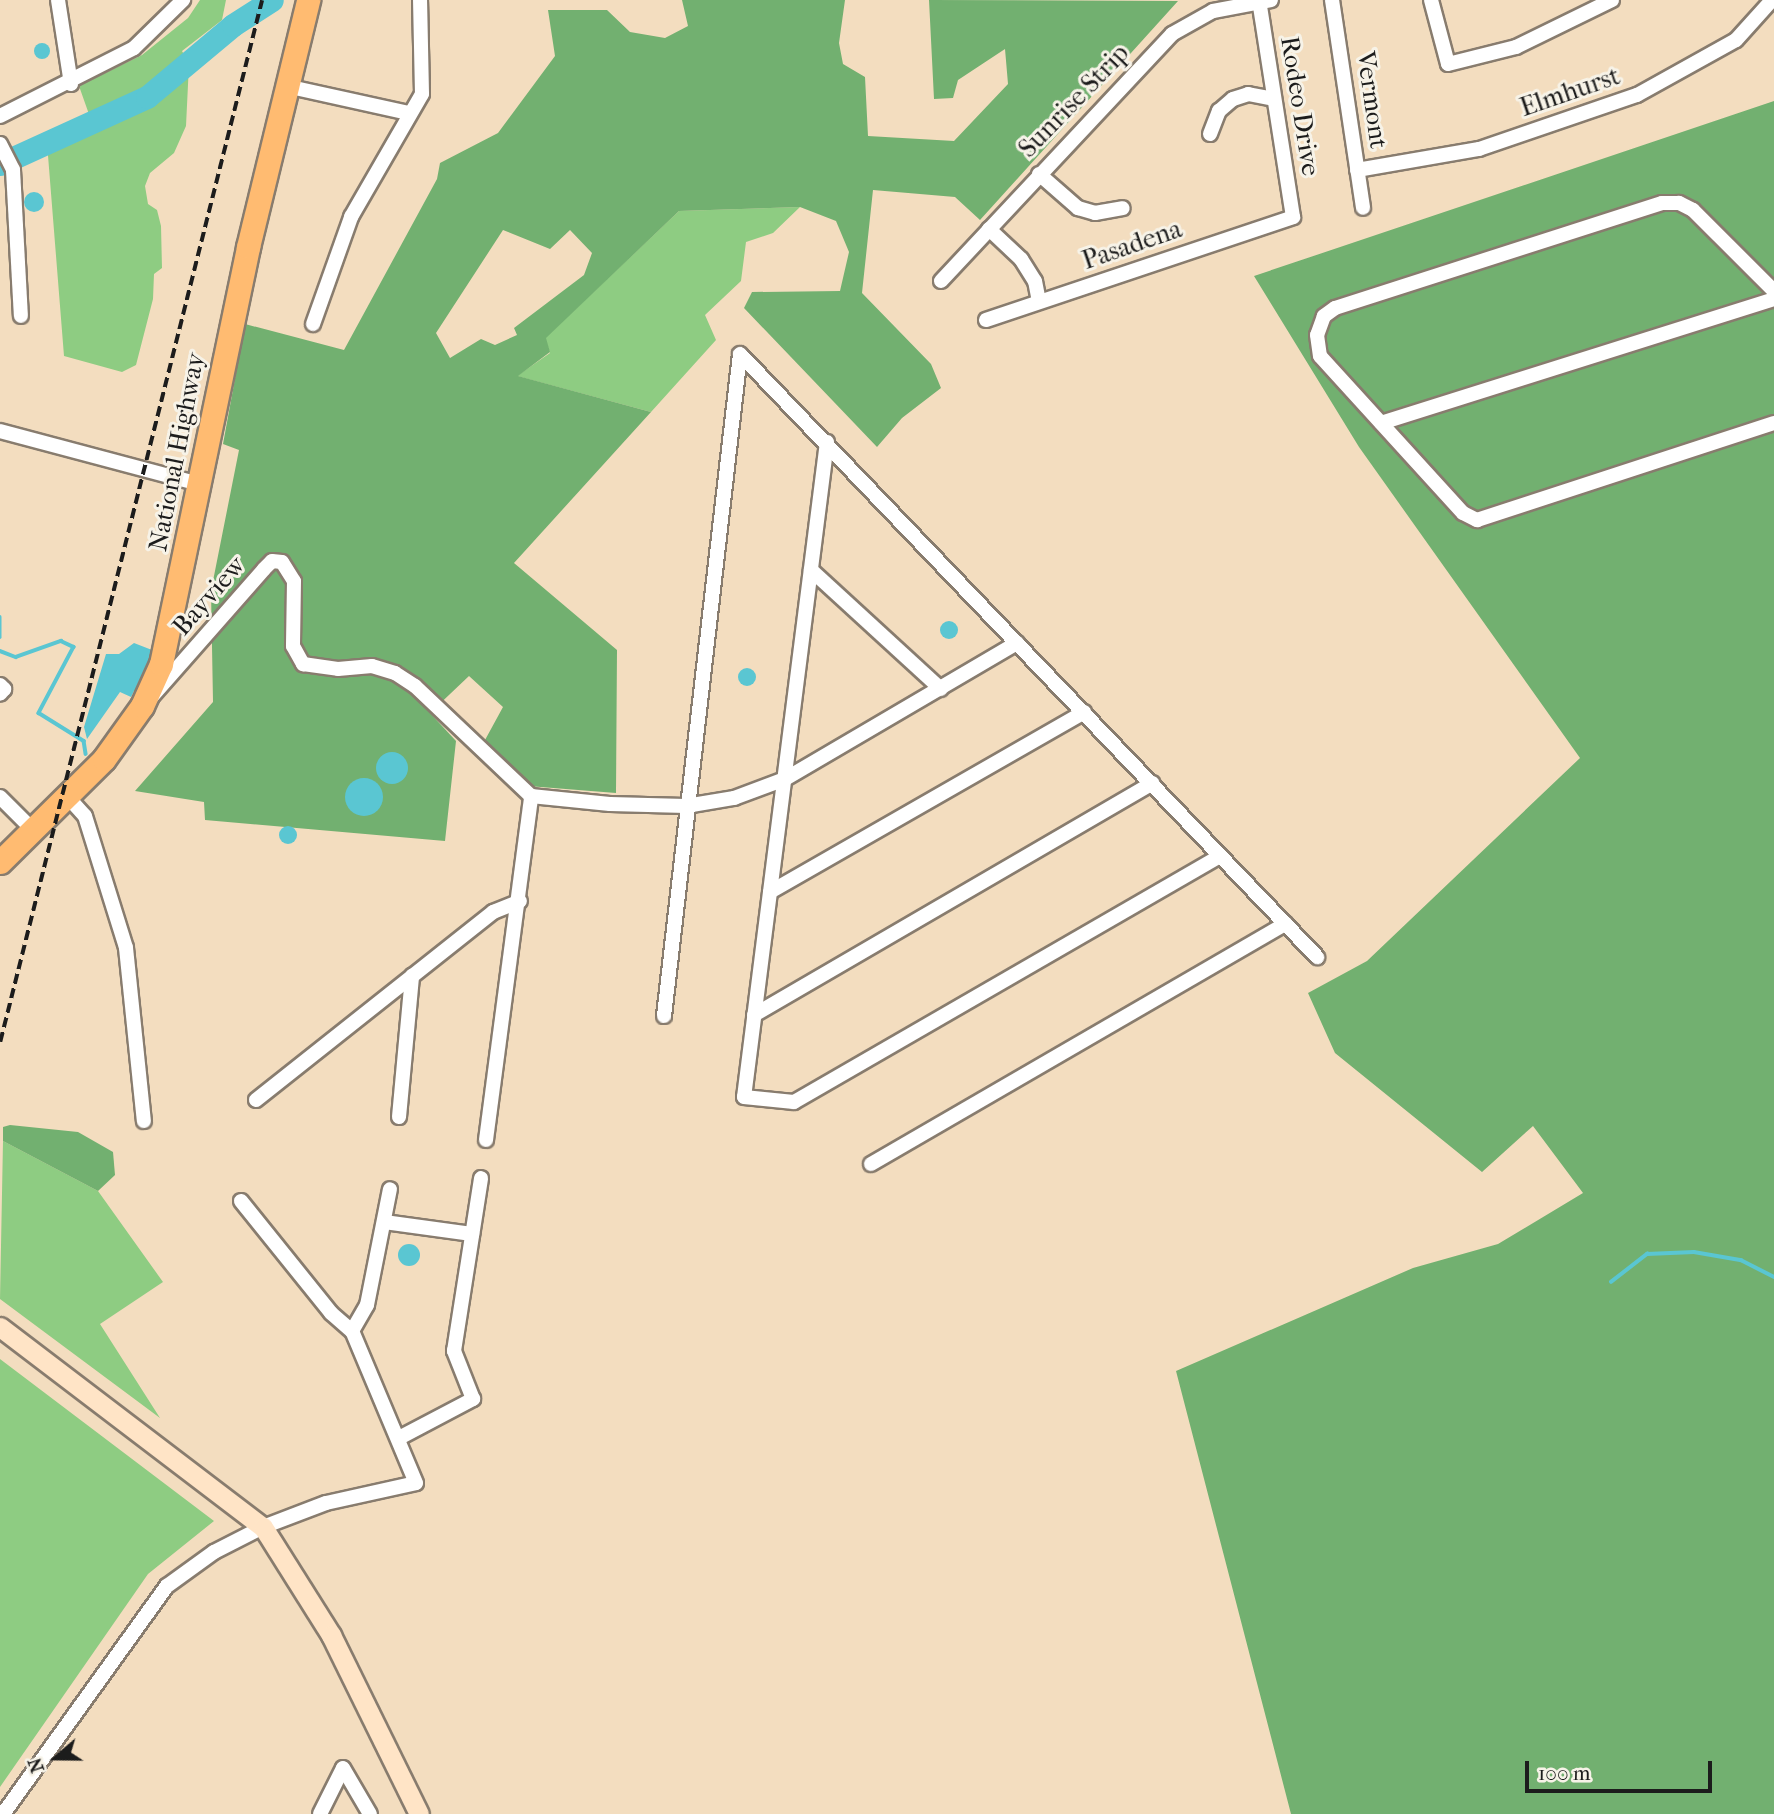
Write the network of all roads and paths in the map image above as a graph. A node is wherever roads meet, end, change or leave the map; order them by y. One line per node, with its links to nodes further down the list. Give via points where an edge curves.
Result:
1 (58, 0): 10 (street)
2 (183, 0): 10 (street, via 134,48)
3 (308, 0): 11 (main road, National Highway)
4 (420, 0): 13 (street, via 422,94)
5 (1332, 0): 17 (street, Vermont)
6 (1431, 0): 7 (street, via 1448,64 1516,47)
7 (1612, 0)
8 (1263, 1): 12 (street, Rodeo Drive); 18 (street, Sunrise Strip, via 1213,11 1172,34)
9 (1773, 1): 17 (street, Elmhurst, via 1736,40 1690,70 1637,95 1479,149)
10 (71, 84): 14 (street)
11 (286, 86): 13 (street); 34 (main road, National Highway)
12 (1275, 99): 15 (street, via 1248,94 1233,99 1219,111); 21 (street, Rodeo Drive)
13 (410, 113): 29 (street, via 351,217)
14 (0, 116)
15 (1210, 134)
16 (1, 146): 27 (street, via 13,170)
17 (1357, 170): 20 (street, Vermont)
18 (1039, 174): 19 (street, via 1078,208 1096,214); 22 (street, Sunrise Strip)
19 (1123, 208)
20 (1363, 208)
21 (1293, 217): 26 (street, Pasadena)
22 (989, 229): 23 (street, Sunrise Strip); 26 (street, via 1021,259 1035,281)
23 (941, 281)
24 (1774, 291): 30 (street, via 1693,210 1679,203 1662,203 1335,307 1324,316 1317,335 1320,356)
25 (1774, 299): 30 (street)
26 (1039, 302): 28 (street, Pasadena)
27 (21, 316)
28 (986, 320)
29 (313, 324)
30 (1381, 423): 31 (street, via 1463,513 1477,520)
31 (1774, 423)
32 (0, 432): 34 (street)
33 (827, 442): 35 (street); 36 (street); 47 (street, via 740,354)
34 (199, 484): 40 (main road, National Highway, via 166,650)
35 (811, 570): 38 (street); 42 (street)
36 (1017, 643): 38 (street); 41 (street)
37 (0, 685): 39 (street, via 4,690)
38 (941, 689): 42 (street)
39 (0, 694)
40 (142, 706): 44 (main road, National Highway, via 104,759); 45 (street, Bayview, via 162,689 264,569 272,561 282,562 294,581 293,646 303,664 338,669 372,666 395,673 415,686)
41 (1084, 712): 43 (street); 51 (street)
42 (785, 779): 47 (street, via 734,798); 51 (street)
43 (1152, 783): 49 (street); 56 (street)
44 (65, 795): 48 (main road, National Highway); 60 (street, via 85,816 126,948)
45 (531, 796): 47 (street); 52 (street)
46 (0, 797): 48 (street)
47 (686, 806): 57 (street)
48 (32, 829): 50 (main road, National Highway)
49 (1220, 856): 53 (street); 56 (street, via 794,1102 744,1097)
50 (0, 862)
51 (770, 892): 56 (street)
52 (520, 901): 55 (street, via 493,912); 61 (street)
53 (1285, 924): 54 (street); 62 (street)
54 (1317, 957)
55 (412, 976): 58 (street); 59 (street)
56 (754, 1015)
57 (664, 1016)
58 (256, 1100)
59 (399, 1117)
60 (144, 1121)
61 (486, 1140)
62 (871, 1164)
63 (481, 1178): 67 (street)
64 (390, 1189): 66 (street)
65 (241, 1201): 69 (street, via 331,1313)
66 (384, 1222): 67 (street); 69 (street, via 367,1305)
67 (472, 1234): 70 (street, via 453,1351 472,1399)
68 (0, 1327): 71 (main road)
69 (352, 1331): 70 (street)
70 (399, 1437): 71 (street, via 416,1483 326,1503)
71 (263, 1527): 72 (street, via 214,1552 167,1586); 75 (main road, via 331,1635)
72 (3, 1814)
73 (320, 1814): 74 (street, via 342,1768)
74 (370, 1814)
75 (419, 1814)

